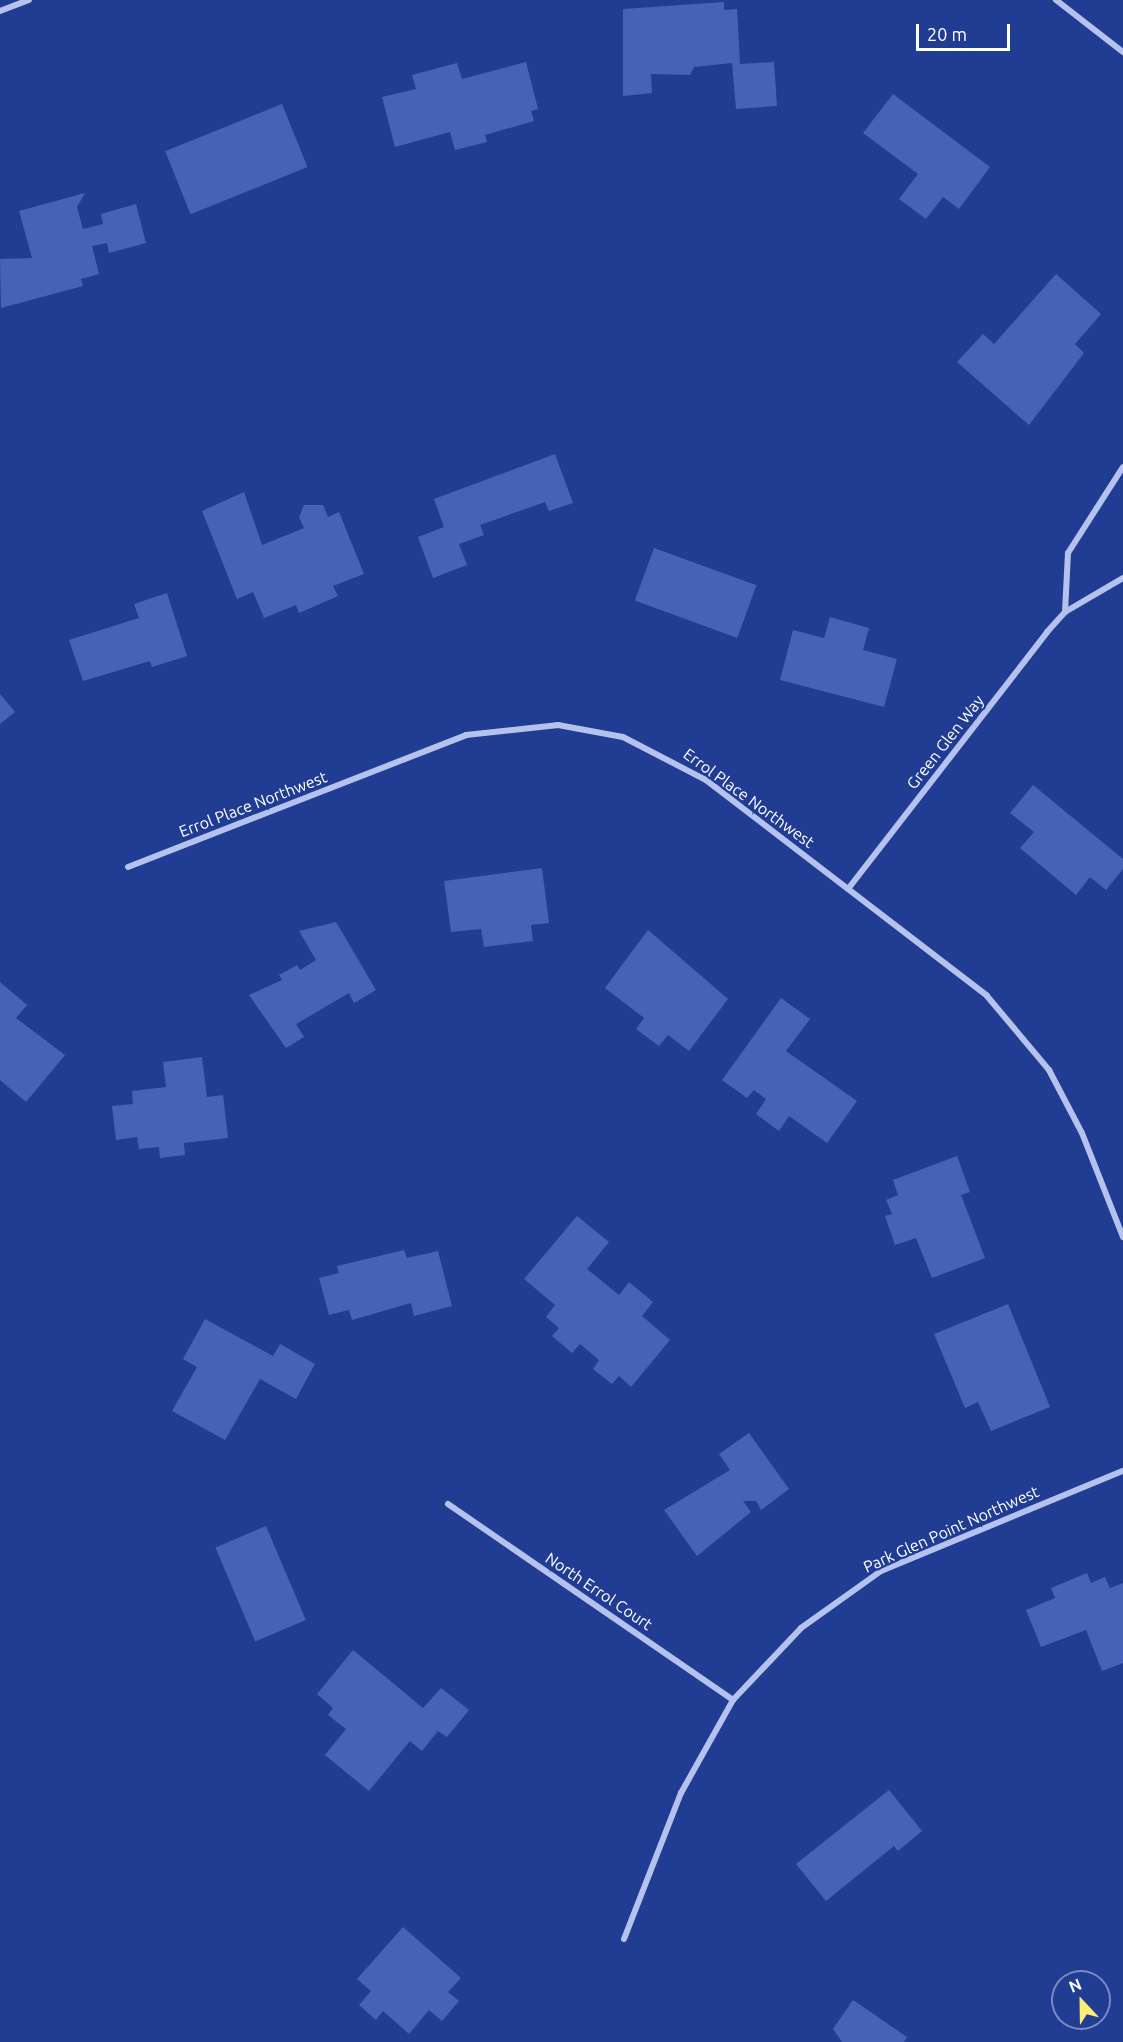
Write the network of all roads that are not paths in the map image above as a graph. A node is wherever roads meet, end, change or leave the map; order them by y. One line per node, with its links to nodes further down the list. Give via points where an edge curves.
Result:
1 (29, 0): 3 (street)
2 (1056, 0): 4 (street)
3 (0, 11)
4 (1123, 52)
5 (1123, 467): 7 (street, via 1068,553)
6 (1123, 578): 7 (street, Green Glen Way)
7 (1065, 612): 9 (street, Green Glen Way)
8 (128, 867): 9 (street, Errol Place Northwest, via 466,735 558,725 623,737 675,759)
9 (848, 889): 10 (street, Errol Place Northwest, via 987,996 1022,1033 1082,1133)
10 (1123, 1237)
11 (1123, 1471): 13 (street, Park Glen Point Northwest, via 881,1571 801,1628)
12 (448, 1504): 13 (street, North Errol Court)
13 (733, 1700): 14 (street, Park Glen Point Northwest, via 681,1793)
14 (624, 1939)

